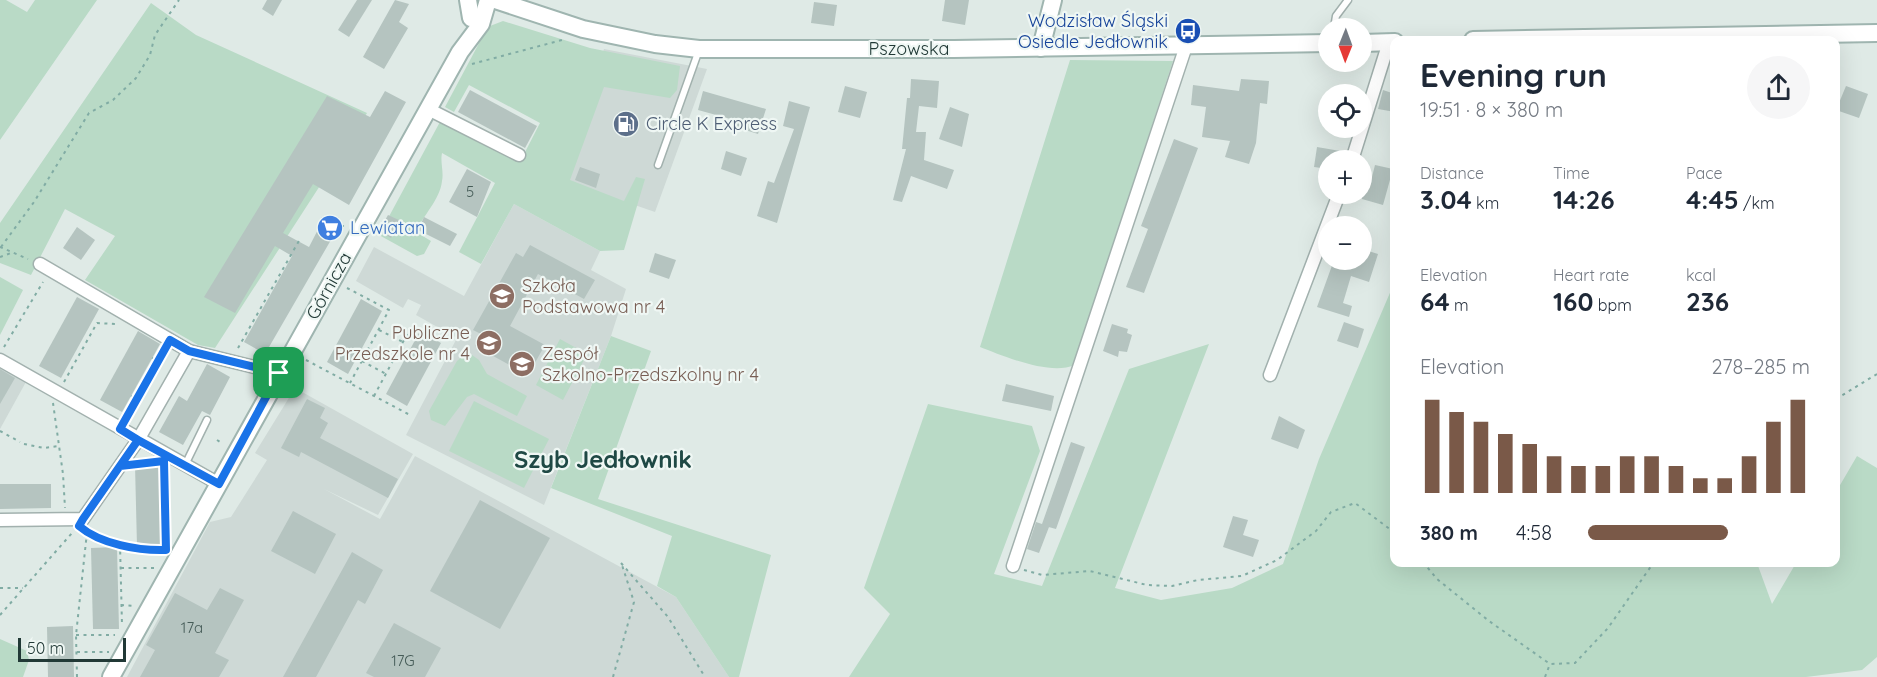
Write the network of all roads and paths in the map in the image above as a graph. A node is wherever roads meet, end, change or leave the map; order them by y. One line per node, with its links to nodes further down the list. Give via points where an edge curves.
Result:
1 (179, 0): 27 (path, via 155,35 150,56 136,78 113,100 89,112 34,202)
2 (468, 0): 9 (main road)
3 (486, 0): 9 (main road, Górnicza)
4 (495, 0): 7 (main road, Pszowska)
5 (1053, 0): 17 (main road)
6 (1348, 0): 8 (lane)
7 (525, 11): 9 (main road); 19 (main road, Pszowska, via 583,29)
8 (1336, 18)
9 (476, 21): 20 (main road, Górnicza)
10 (1877, 33): 11 (main road)
11 (1704, 36)
12 (566, 38): 20 (path)
13 (1390, 42): 15 (main road)
14 (1318, 43): 16 (main road, Pszowska)
15 (1372, 43)
16 (1186, 46): 17 (main road, Pszowska); 79 (street)
17 (1041, 48): 19 (main road, Pszowska)
18 (1390, 48): 22 (street)
19 (699, 49): 24 (lane)
20 (462, 59): 21 (main road, Górnicza)
21 (428, 109): 23 (street); 49 (main road, Górnicza)
22 (1355, 150)
23 (519, 155)
24 (658, 165)
25 (1335, 204): 52 (street)
26 (300, 239): 48 (path)
27 (0, 247): 28 (path)
28 (12, 252): 29 (path); 30 (path)
29 (0, 257)
30 (45, 266): 34 (street); 40 (path)
31 (340, 294): 36 (path, via 345,286 389,310)
32 (90, 324): 33 (path)
33 (95, 325): 34 (path); 45 (path)
34 (145, 325): 37 (street)
35 (411, 327): 38 (path)
36 (379, 329): 38 (path); 47 (path)
37 (170, 340): 39 (street); 46 (path)
38 (403, 342): 50 (path)
39 (189, 351): 48 (street); 63 (street)
40 (0, 354)
41 (308, 354): 53 (path, via 306,360)
42 (152, 358): 46 (path)
43 (71, 359): 45 (path)
44 (0, 360): 54 (street)
45 (75, 361): 54 (path)
46 (159, 361): 58 (path)
47 (362, 361): 50 (path); 53 (path)
48 (232, 362): 49 (street)
49 (279, 373): 71 (main road, Górnicza)
50 (386, 374): 56 (path)
51 (1877, 374): 57 (path)
52 (1269, 375)
53 (350, 383): 56 (path)
54 (57, 394): 61 (street); 66 (path, via 52,405)
55 (131, 396): 58 (path)
56 (374, 396): 59 (path)
57 (1840, 397)
58 (137, 399): 61 (path)
59 (410, 415)
60 (207, 420): 70 (lane)
61 (120, 429): 63 (street)
62 (0, 431): 64 (path)
63 (138, 440): 69 (street); 70 (street)
64 (20, 442)
65 (24, 444): 66 (path)
66 (59, 446): 72 (path)
67 (159, 459): 69 (path)
68 (164, 461): 77 (path)
69 (120, 466): 72 (street, via 83,519)
70 (185, 466): 71 (street)
71 (219, 484): 96 (main road, Górnicza)
72 (66, 519): 73 (street)
73 (0, 520)
74 (1390, 529): 79 (path, via 1355,503 1331,512 1316,531 1277,560 1242,576 1172,586 1146,585 1090,571 1042,575)
75 (87, 532): 76 (path); 85 (path, via 79,526); 90 (path)
76 (120, 544): 77 (path); 82 (path)
77 (166, 550): 78 (path)
78 (171, 550)
79 (1013, 566)
80 (1427, 567): 94 (path, via 1489,621)
81 (1651, 567): 94 (path, via 1608,628 1575,663)
82 (121, 568): 83 (path); 86 (path)
83 (160, 568)
84 (0, 588): 85 (path)
85 (23, 588): 88 (path)
86 (121, 605): 87 (path); 89 (path, via 122,628)
87 (140, 606)
88 (0, 615)
89 (127, 629)
90 (76, 634): 91 (path); 92 (path)
91 (124, 635)
92 (77, 652): 93 (path); 95 (path)
93 (114, 652)
94 (1550, 664): 99 (path)
95 (77, 677)
96 (111, 677)
97 (613, 677): 98 (path, via 634,602 621,563 668,617)
98 (705, 677)
99 (1545, 677)

